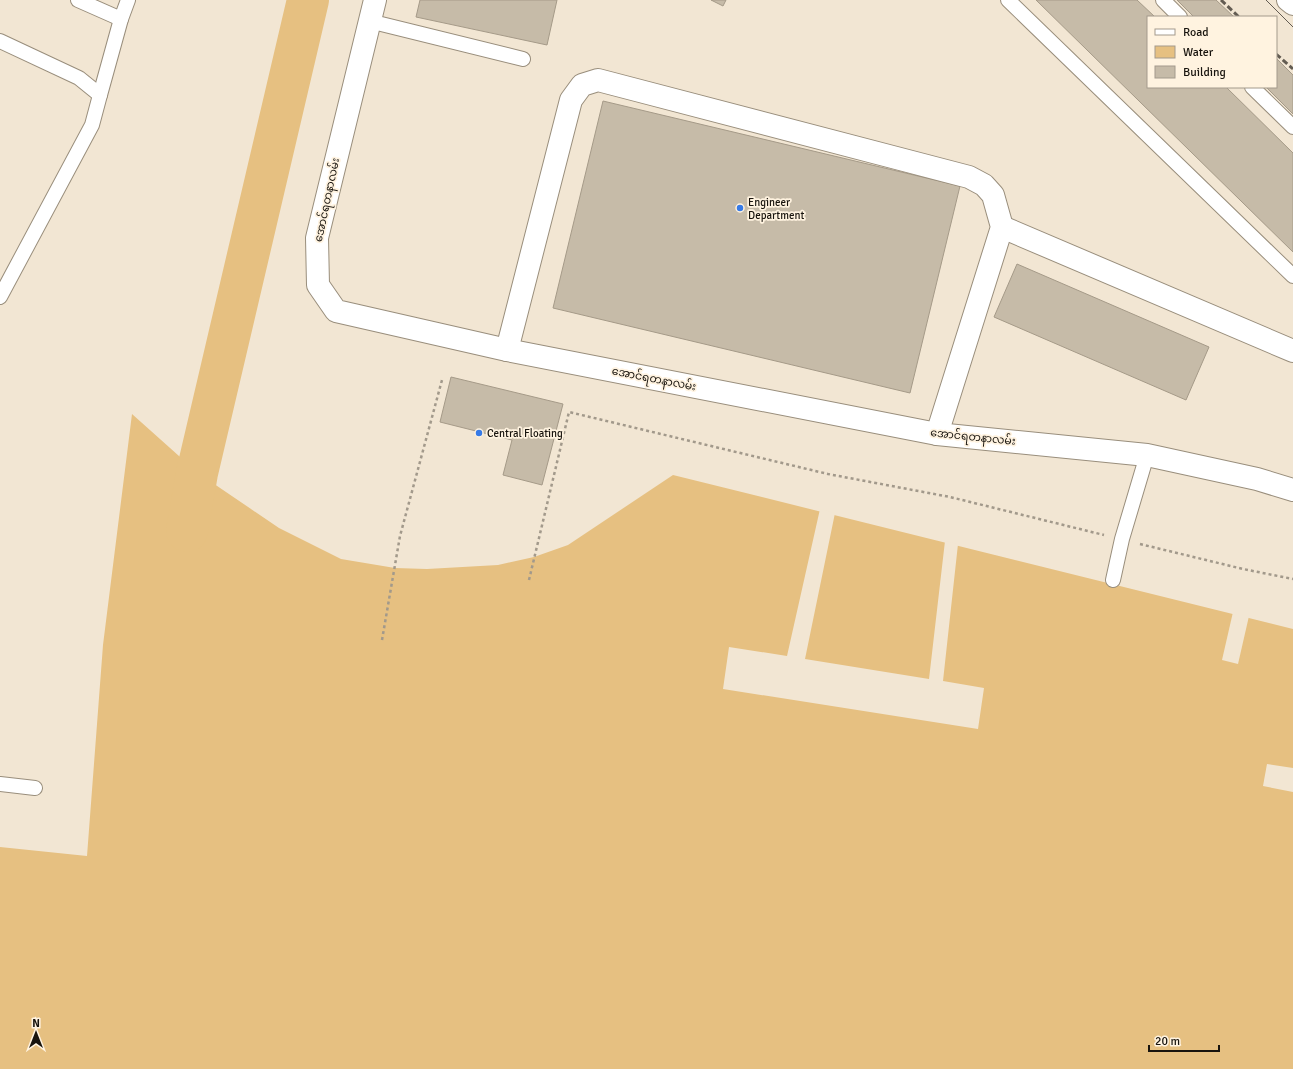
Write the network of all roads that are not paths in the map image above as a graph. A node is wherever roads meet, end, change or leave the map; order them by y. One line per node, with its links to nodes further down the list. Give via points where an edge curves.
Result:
1 (78, 0): 9 (lane)
2 (128, 0): 9 (lane)
3 (375, 0): 10 (street, အောင်ရတနာလမ်း)
4 (1008, 0): 17 (lane)
5 (1163, 0): 8 (lane)
6 (1288, 0): 7 (street)
7 (1293, 4)
8 (1179, 16)
9 (121, 19): 14 (lane)
10 (369, 21): 12 (lane); 19 (street, အောင်ရတနာလမ်း, via 317,238 318,285 336,311)
11 (0, 41): 14 (lane, via 79,78)
12 (523, 59)
13 (1253, 88): 15 (lane)
14 (100, 95): 18 (lane, via 92,125)
15 (1293, 127)
16 (1002, 227): 19 (street, via 993,195 984,185 969,177 598,80 582,85 571,100); 20 (street); 21 (street)
17 (1293, 276)
18 (0, 297)
19 (507, 350): 21 (street, အောင်ရတနာလမ်း)
20 (1293, 351)
21 (937, 434): 22 (street, အောင်ရတနာလမ်း)
22 (1147, 455): 23 (street, အောင်ရတနာလမ်း, via 1257,479); 24 (lane, via 1122,540)
23 (1293, 490)
24 (1114, 580)
25 (0, 784): 26 (lane)
26 (35, 788)

